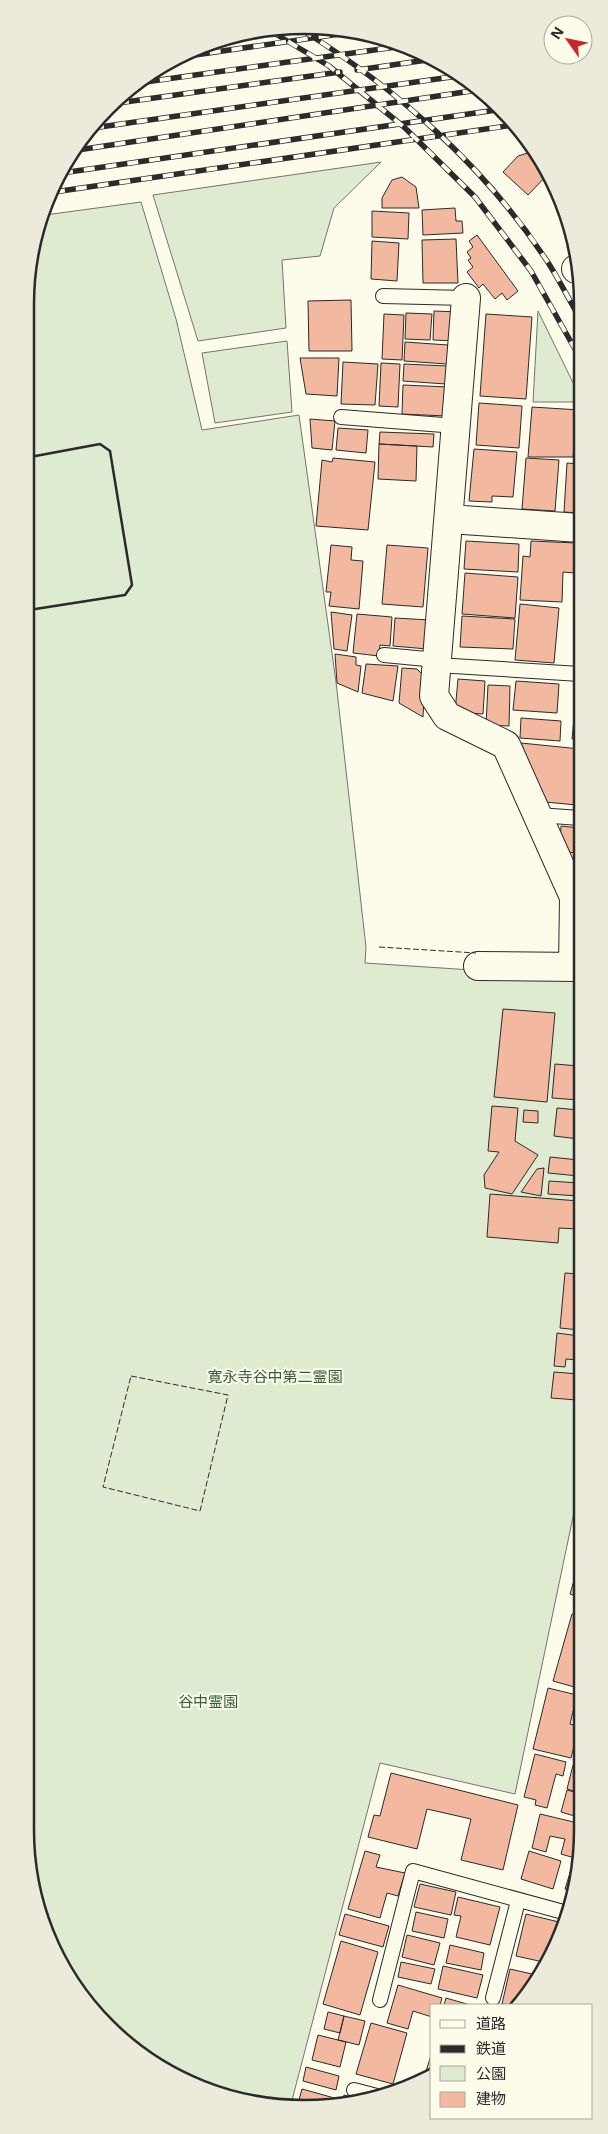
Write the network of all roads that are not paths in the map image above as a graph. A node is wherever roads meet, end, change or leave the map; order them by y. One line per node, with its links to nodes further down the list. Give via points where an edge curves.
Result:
1 (383, 296): 2 (lane)
2 (466, 298): 4 (street)
3 (341, 417): 4 (lane)
4 (456, 426): 5 (street)
5 (448, 519): 6 (street); 8 (street)
6 (574, 528)
7 (384, 655): 8 (lane)
8 (437, 662): 9 (lane); 10 (street, via 434,696 447,716 506,745)
9 (574, 673)
10 (538, 815): 11 (lane); 12 (street)
11 (574, 818)
12 (574, 897)
13 (478, 966): 14 (street)
14 (574, 967)
15 (518, 1901): 16 (lane); 17 (lane); 18 (lane, via 413,1871)
16 (562, 1911)
17 (492, 1998)
18 (380, 2000)
19 (354, 2090): 20 (lane)
20 (366, 2093)

